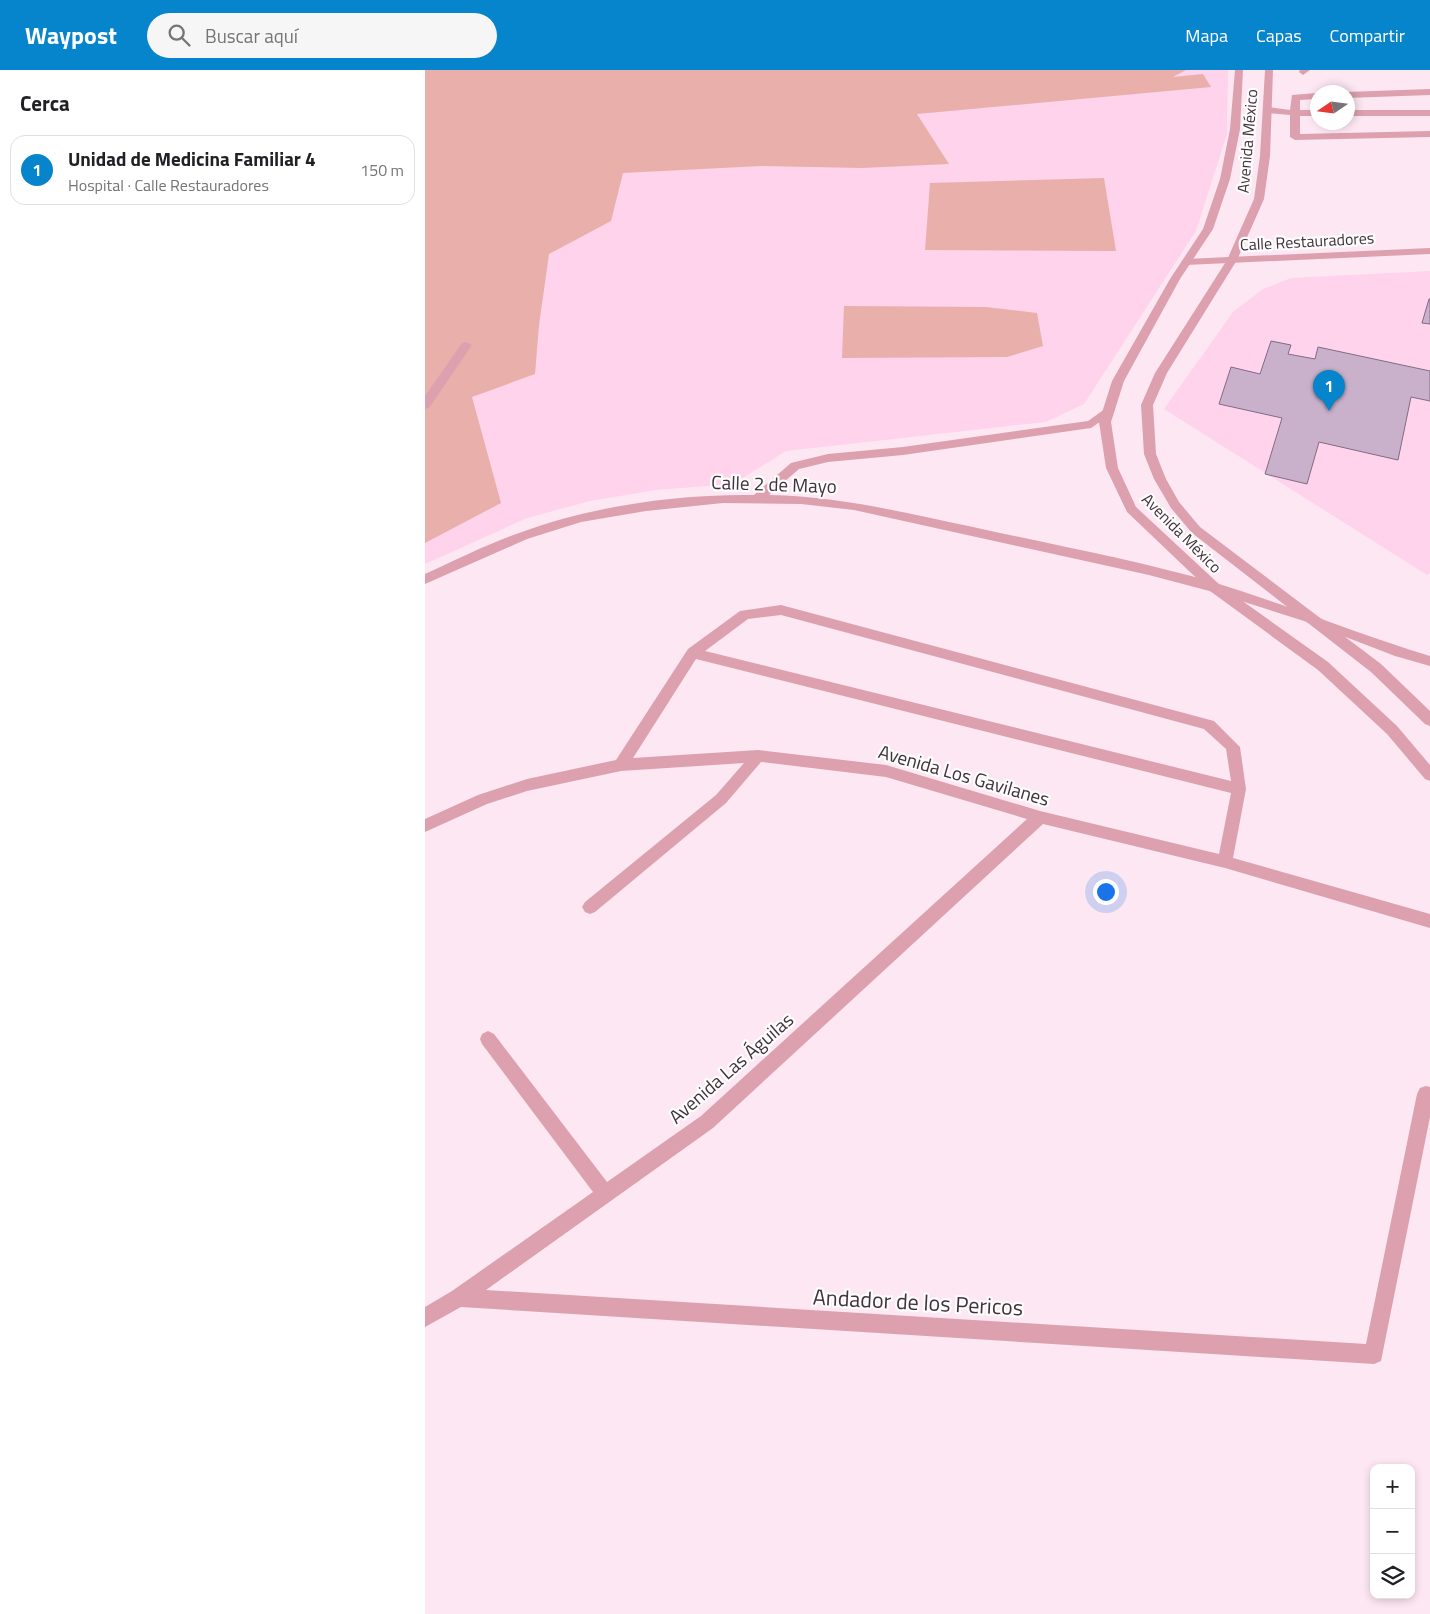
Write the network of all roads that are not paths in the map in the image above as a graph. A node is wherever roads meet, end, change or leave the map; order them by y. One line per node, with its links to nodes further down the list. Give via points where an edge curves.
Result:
1 (1239, 70): 14 (street, Avenida México, via 1235,129 1225,179 1208,228)
2 (1269, 70): 6 (street, Avenida México)
3 (1430, 92): 4 (street)
4 (1355, 95)
5 (1310, 96): 7 (street, via 1295,97)
6 (1268, 110): 7 (street); 13 (street, Avenida México, via 1259,199)
7 (1295, 113): 8 (street); 11 (street, via 1295,137)
8 (1310, 113)
9 (1355, 113): 10 (street)
10 (1430, 113)
11 (1430, 134)
12 (1430, 251): 13 (street, Calle Restauradores)
13 (1232, 260): 14 (street, Calle Restauradores); 21 (street, Avenida México, via 1161,373 1147,405 1150,454 1175,505 1196,530)
14 (1186, 262): 17 (street, Avenida México, via 1118,381)
15 (466, 346): 16 (street)
16 (425, 405)
17 (1109, 410): 18 (street, via 1091,424 903,451 828,458 795,466); 20 (street, Avenida México, via 1105,422 1112,468 1131,509)
18 (757, 499): 19 (street, Calle 2 de Mayo, via 646,507 580,518 523,536); 20 (street, Calle 2 de Mayo, via 854,506 1149,570)
19 (425, 579)
20 (1215, 588): 21 (street, Calle 2 de Mayo); 27 (street, Avenida México, via 1323,666 1392,730)
21 (1309, 618): 23 (street); 24 (street, Avenida México, via 1376,668)
22 (693, 653): 26 (street); 28 (street); 28 (street, via 745,614 781,610 1209,726 1233,747)
23 (1430, 661)
24 (1430, 720)
25 (758, 756): 26 (street, Avenida Los Gavilanes); 29 (street, Avenida Los Gavilanes, via 885,770); 32 (street, via 721,799)
26 (621, 765): 30 (street, Avenida Los Gavilanes, via 527,785 483,799)
27 (1430, 775)
28 (1239, 789): 31 (street)
29 (1040, 817): 31 (street, Avenida Los Gavilanes); 36 (street, Avenida Las Águilas, via 707,1122)
30 (425, 826)
31 (1225, 862): 33 (street, Avenida Los Gavilanes)
32 (590, 907)
33 (1430, 921)
34 (487, 1039): 36 (street)
35 (1428, 1095): 37 (street, Andador de los Pericos, via 1374,1354)
36 (605, 1194): 37 (street, Avenida Las Águilas)
37 (459, 1298): 38 (street, Avenida Las Águilas)
38 (425, 1318)

